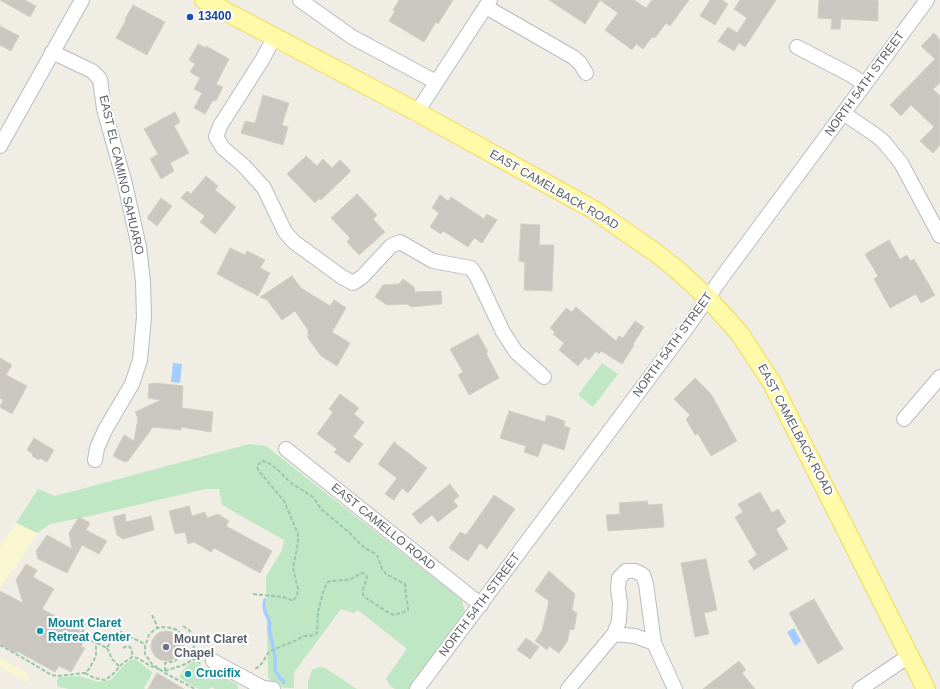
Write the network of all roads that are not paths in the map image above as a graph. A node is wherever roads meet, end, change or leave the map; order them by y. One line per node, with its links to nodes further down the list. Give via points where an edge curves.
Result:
1 (82, 0): 8 (street)
2 (204, 0): 6 (main road, EAST CAMELBACK ROAD)
3 (300, 0): 10 (street, via 352,37)
4 (927, 0): 11 (street, NORTH 54TH STREET)
5 (488, 4): 9 (street, via 573,56); 10 (street)
6 (274, 38): 12 (main road, EAST CAMELBACK ROAD); 17 (street, via 220,126 216,137 223,148 264,188 285,232 294,242 353,283 362,278 391,246 400,242 433,261 471,268 516,352)
7 (797, 47): 11 (street)
8 (52, 52): 14 (street); 21 (street, EAST EL CAMINO SAHUARO, via 92,71 100,79 104,109 125,184 143,282 144,317 140,360 132,384 102,436)
9 (586, 73)
10 (436, 82): 12 (street)
11 (864, 84): 13 (street, NORTH 54TH STREET)
12 (417, 112): 16 (main road, EAST CAMELBACK ROAD, via 599,214 656,253)
13 (843, 114): 15 (street, via 879,138 901,163); 16 (street, NORTH 54TH STREET)
14 (0, 146)
15 (940, 236)
16 (707, 297): 22 (street, NORTH 54TH STREET); 25 (main road, EAST CAMELBACK ROAD, via 740,334 772,383)
17 (544, 377)
18 (940, 377): 19 (street)
19 (904, 419)
20 (286, 449): 22 (street, EAST CAMELLO ROAD)
21 (95, 460)
22 (481, 605): 28 (street, NORTH 54TH STREET)
23 (614, 634): 24 (street, via 635,636); 24 (street, via 619,621 619,578 626,571 635,571 643,575 646,584); 29 (street)
24 (654, 643): 30 (street)
25 (909, 656): 31 (street); 32 (main road, EAST CAMELBACK ROAD)
26 (213, 661): 27 (street)
27 (266, 689)
28 (417, 689)
29 (568, 689)
30 (675, 689)
31 (860, 689)
32 (926, 689)

